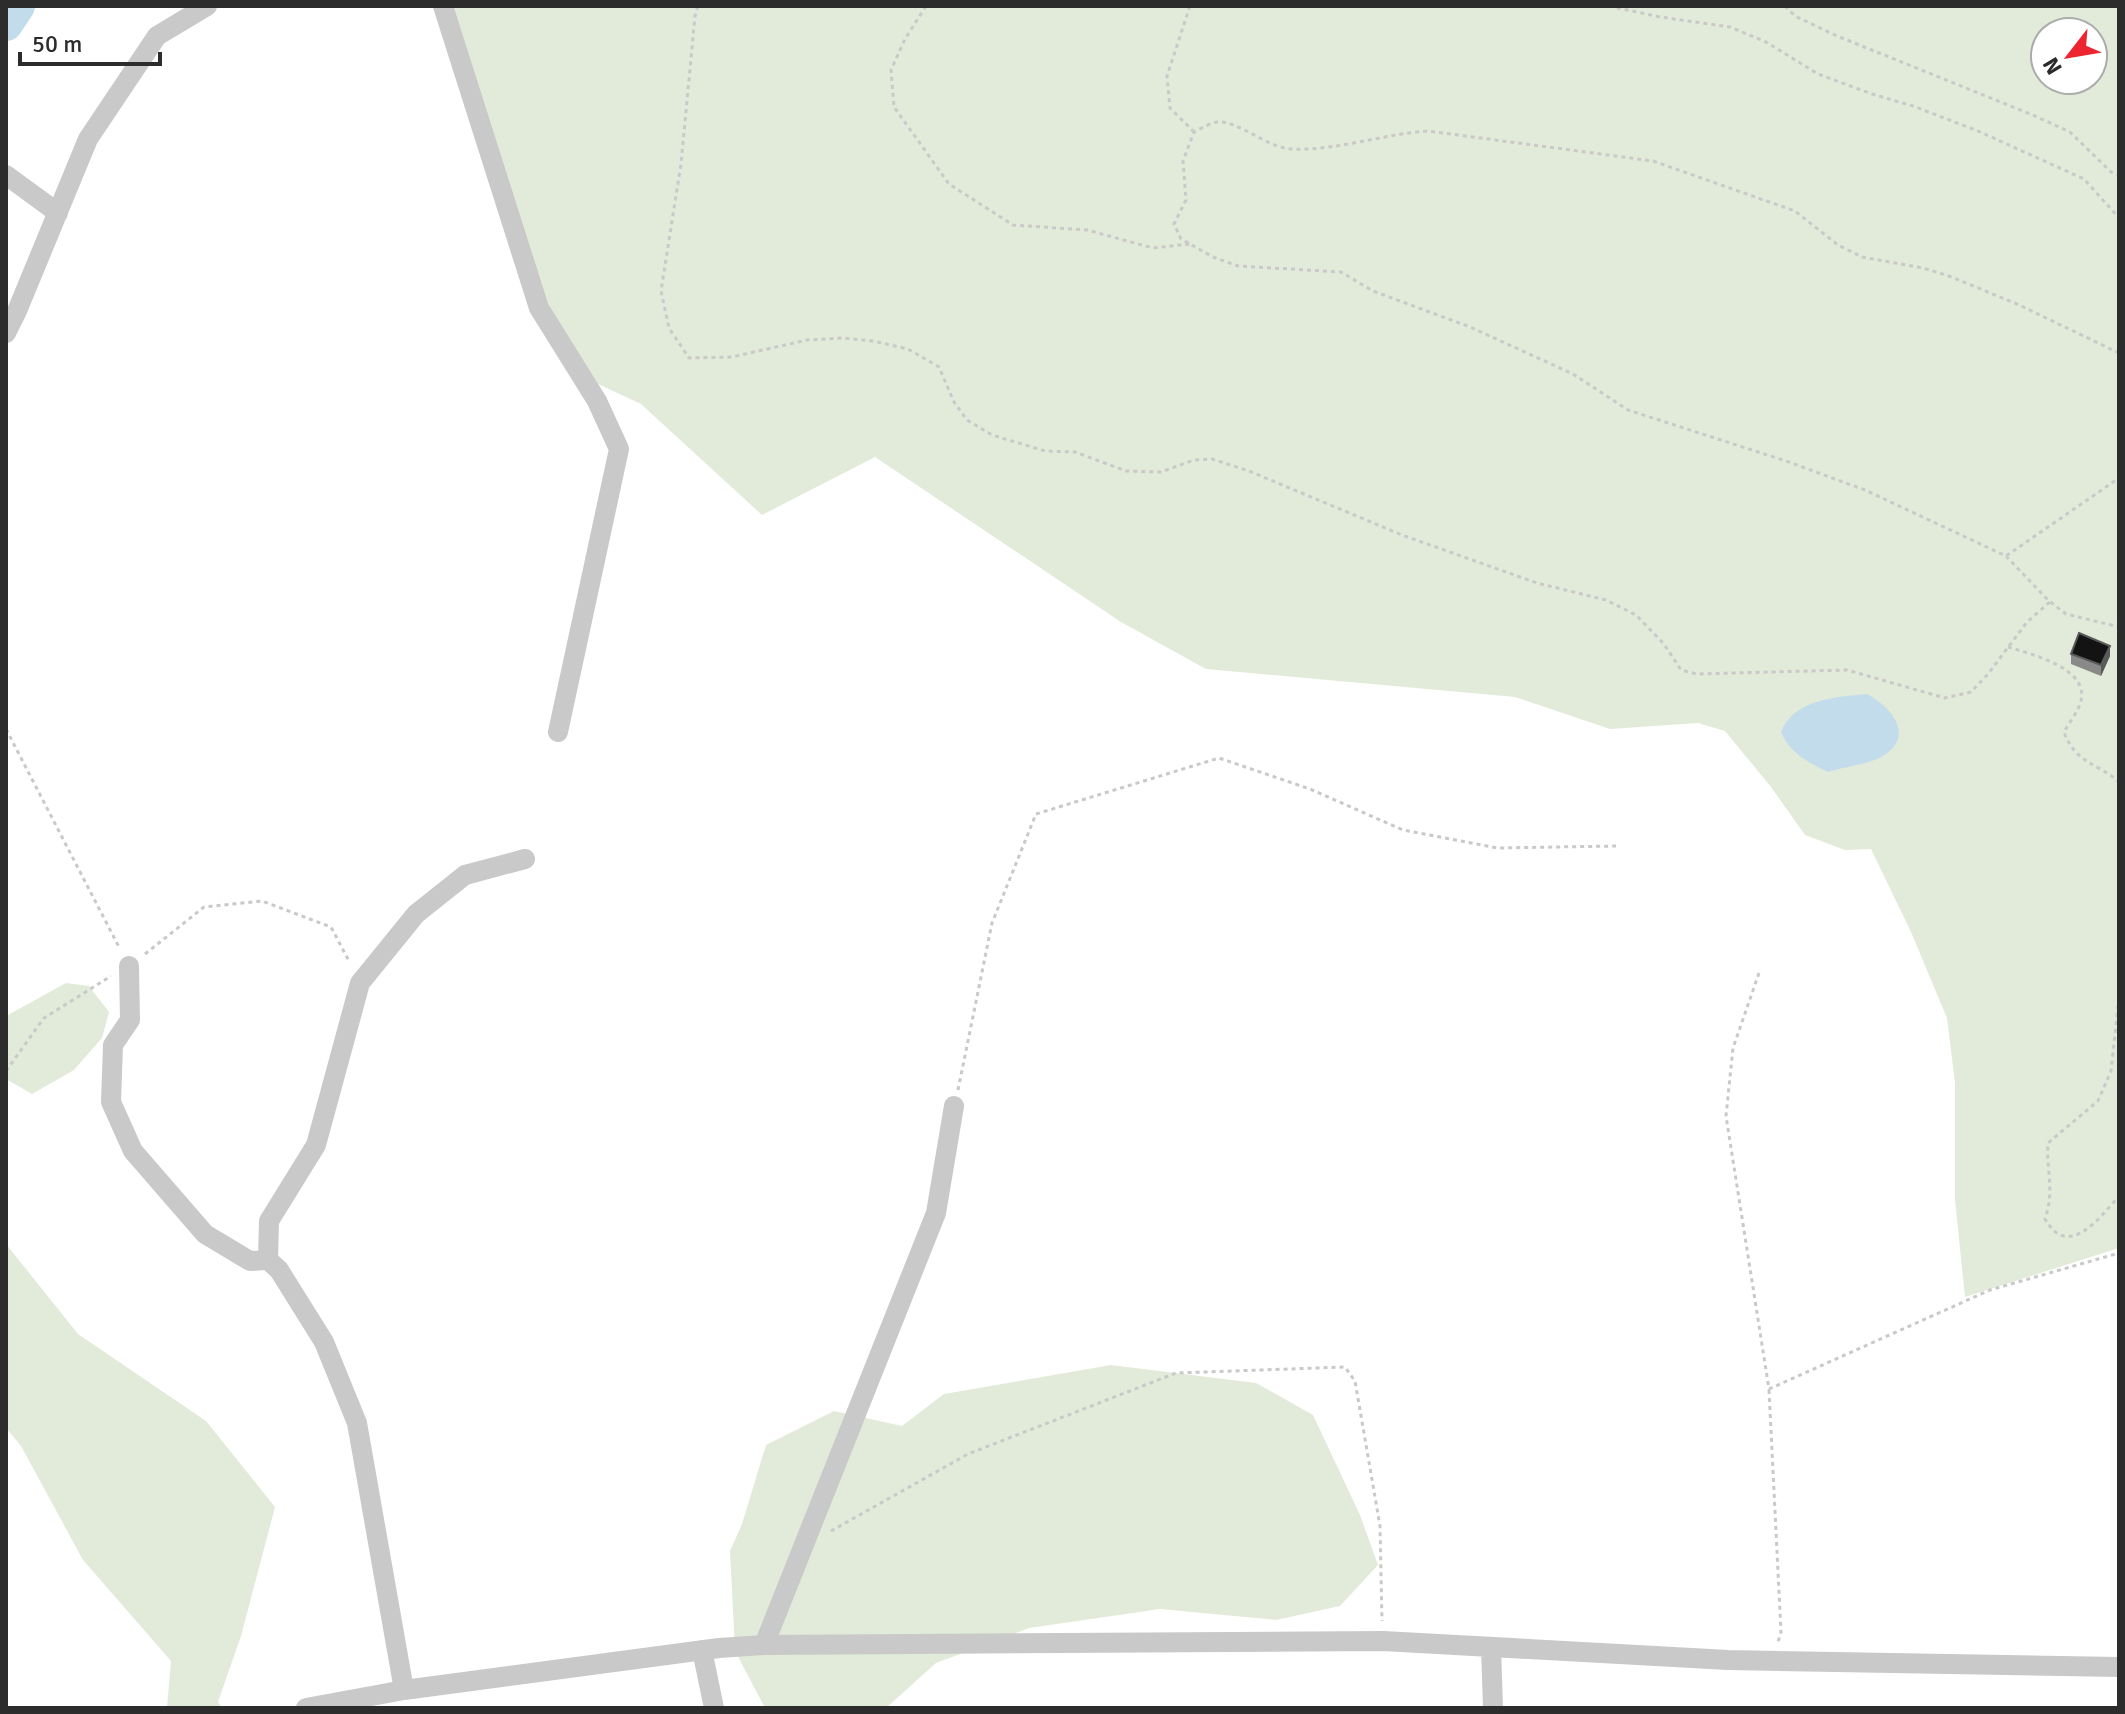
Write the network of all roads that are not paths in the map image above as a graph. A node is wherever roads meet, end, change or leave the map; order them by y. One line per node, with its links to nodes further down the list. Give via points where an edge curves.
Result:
1 (207, 6): 4 (street, via 157,36 141,58 88,139)
2 (443, 6): 6 (street, via 539,308 597,401 619,449)
3 (6, 175): 4 (street)
4 (58, 213): 5 (street)
5 (6, 333)
6 (558, 732)
7 (525, 859): 10 (street, via 465,875 416,914 360,983 316,1145 269,1221)
8 (129, 966): 10 (street, via 130,1020 113,1045 111,1102 133,1151 205,1234 250,1261)
9 (954, 1106): 11 (street, via 936,1213)
10 (268, 1260): 15 (street, via 324,1342 357,1423)
11 (764, 1645): 12 (street, via 1383,1641); 13 (street)
12 (1491, 1647): 14 (street, via 1771,1660); 18 (street)
13 (702, 1650): 15 (street); 17 (street)
14 (2119, 1667)
15 (404, 1690): 16 (street)
16 (306, 1708)
17 (714, 1708)
18 (1493, 1708)

